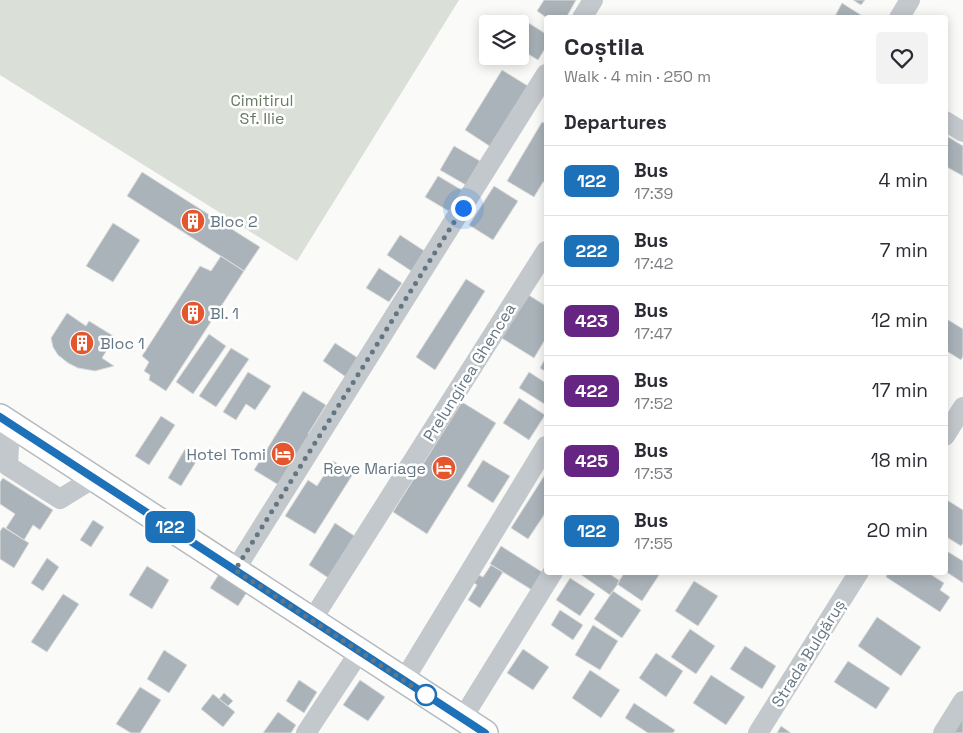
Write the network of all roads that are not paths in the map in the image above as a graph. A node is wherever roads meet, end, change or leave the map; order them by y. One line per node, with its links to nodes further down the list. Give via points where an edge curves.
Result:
1 (592, 0): 3 (street)
2 (910, 0): 4 (street)
3 (584, 15)
4 (900, 15)
5 (544, 77): 14 (street)
6 (948, 123): 7 (street)
7 (963, 132)
8 (544, 254): 17 (street, Prelungirea Ghencea)
9 (963, 407): 11 (street)
10 (5, 420): 13 (main road); 13 (street, via 8,466 60,499)
11 (948, 431)
12 (544, 449): 19 (street)
13 (94, 478): 14 (main road)
14 (235, 570): 17 (main road)
15 (550, 575): 21 (street)
16 (857, 575): 24 (street, Strada Bulgăruș)
17 (312, 620): 18 (main road)
18 (360, 652): 19 (main road); 22 (street)
19 (404, 680): 21 (main road)
20 (963, 700): 25 (street)
21 (462, 719): 23 (main road)
22 (306, 733)
23 (485, 733)
24 (758, 733)
25 (943, 733)

